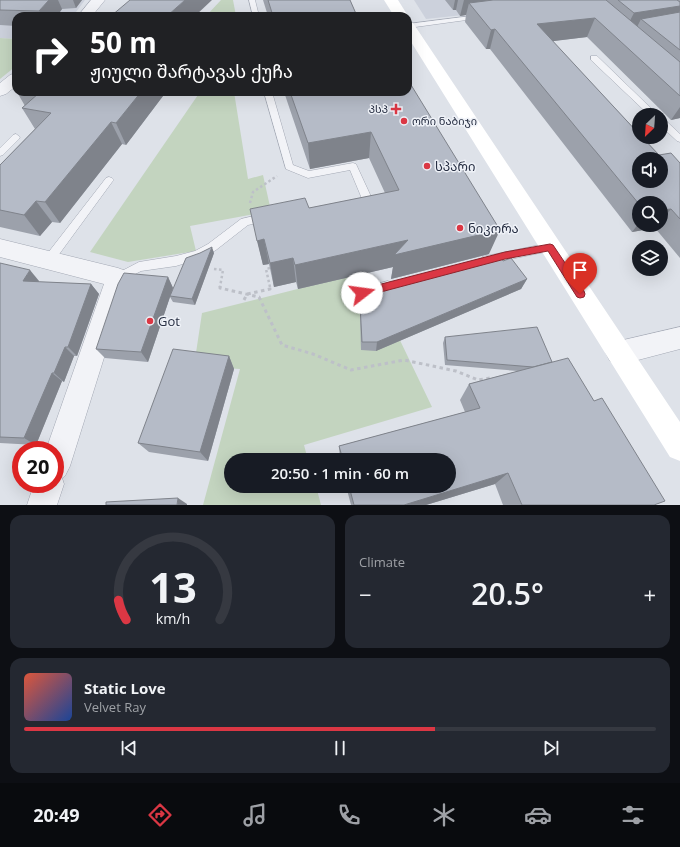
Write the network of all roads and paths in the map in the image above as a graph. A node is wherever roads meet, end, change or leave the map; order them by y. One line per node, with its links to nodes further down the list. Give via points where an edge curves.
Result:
1 (98, 0): 4 (street)
2 (252, 0): 5 (lane)
3 (391, 0): 6 (main road)
4 (88, 12)
5 (255, 12)
6 (398, 12)
7 (488, 16): 8 (lane)
8 (412, 29)
9 (412, 35): 24 (main road)
10 (594, 58): 14 (lane)
11 (12, 81): 12 (street)
12 (0, 91)
13 (269, 96): 19 (lane)
14 (647, 108)
15 (668, 128): 17 (lane)
16 (16, 137): 18 (lane)
17 (680, 139)
18 (0, 153)
19 (289, 168): 21 (lane, via 308,175 353,166); 23 (path, via 253,192)
20 (109, 180): 26 (lane)
21 (369, 203)
22 (279, 214): 23 (lane)
23 (245, 222): 27 (lane, via 212,247)
24 (550, 247): 28 (lane); 36 (main road)
25 (0, 248): 26 (street)
26 (48, 261): 30 (street)
27 (176, 261): 30 (lane, via 139,267); 33 (path, via 223,270 220,288)
28 (475, 263)
29 (270, 268): 33 (path, via 266,269 270,289)
30 (118, 278): 38 (street)
31 (400, 283): 32 (lane)
32 (362, 293)
33 (247, 294): 34 (path); 37 (path, via 259,297 282,345 313,354 351,370 404,360 456,371 478,380)
34 (244, 300)
35 (680, 338): 36 (street)
36 (619, 353): 39 (main road)
37 (494, 378)
38 (63, 441)
39 (680, 448)
40 (46, 493): 41 (street)
41 (42, 505)

